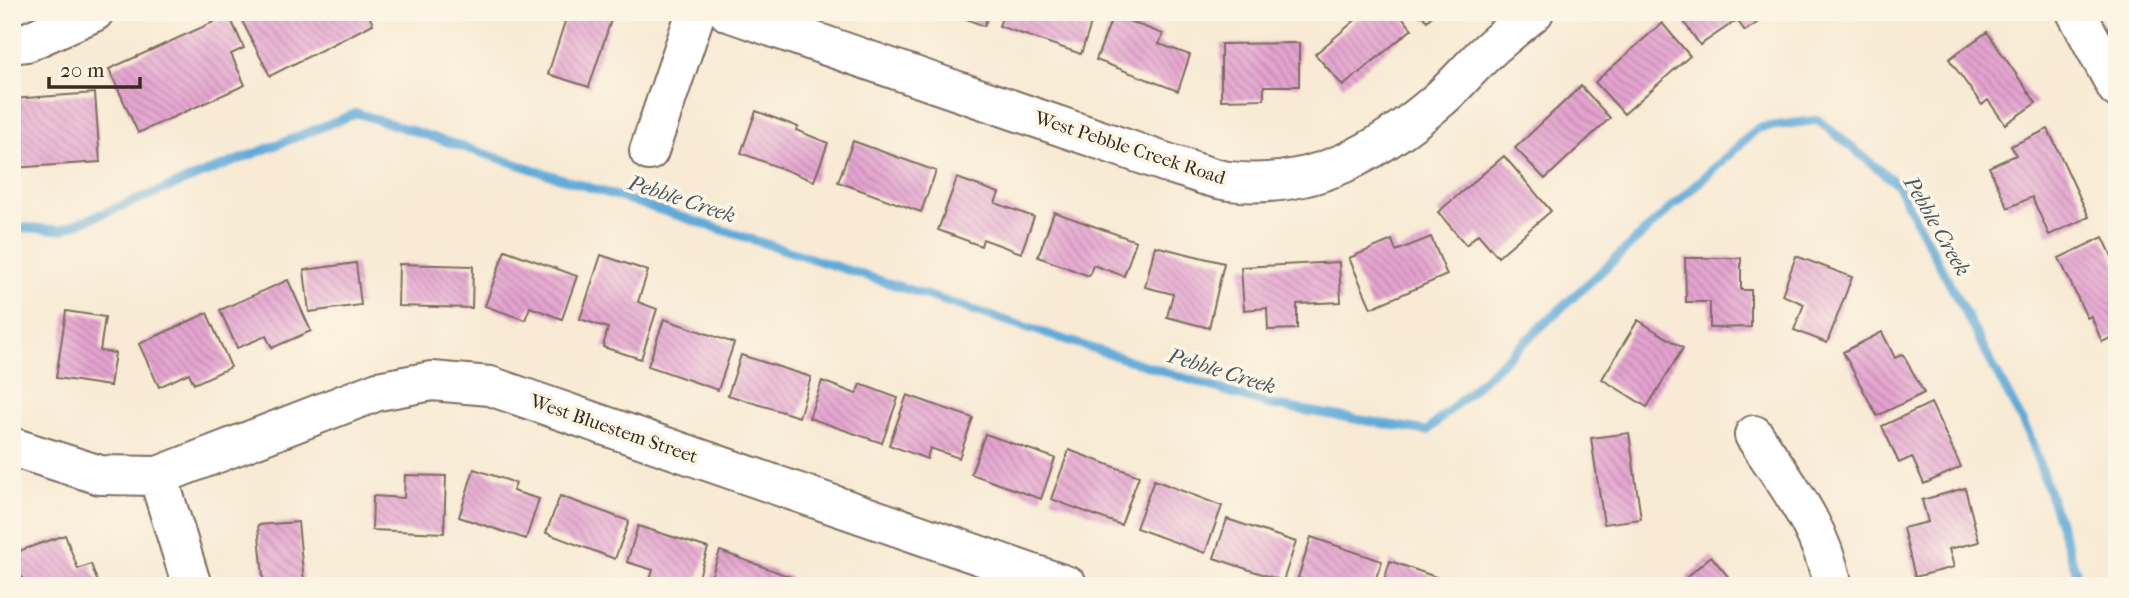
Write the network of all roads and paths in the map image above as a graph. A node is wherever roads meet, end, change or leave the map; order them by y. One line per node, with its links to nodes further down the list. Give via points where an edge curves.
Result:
1 (94, 12): 6 (street, via 27,42)
2 (696, 12): 8 (street)
3 (728, 12): 4 (street, West Pebble Creek Road, via 1173,165 1227,181 1266,183 1312,176 1359,158 1441,98)
4 (1534, 12)
5 (2076, 12): 7 (street)
6 (12, 44)
7 (2117, 88)
8 (649, 151)
9 (1754, 435): 14 (street, via 1819,537)
10 (12, 447): 11 (street, via 100,475)
11 (158, 476): 12 (street); 13 (street, West Bluestem Street, via 378,391 432,381 490,386)
12 (192, 586)
13 (1068, 586)
14 (1833, 586)

